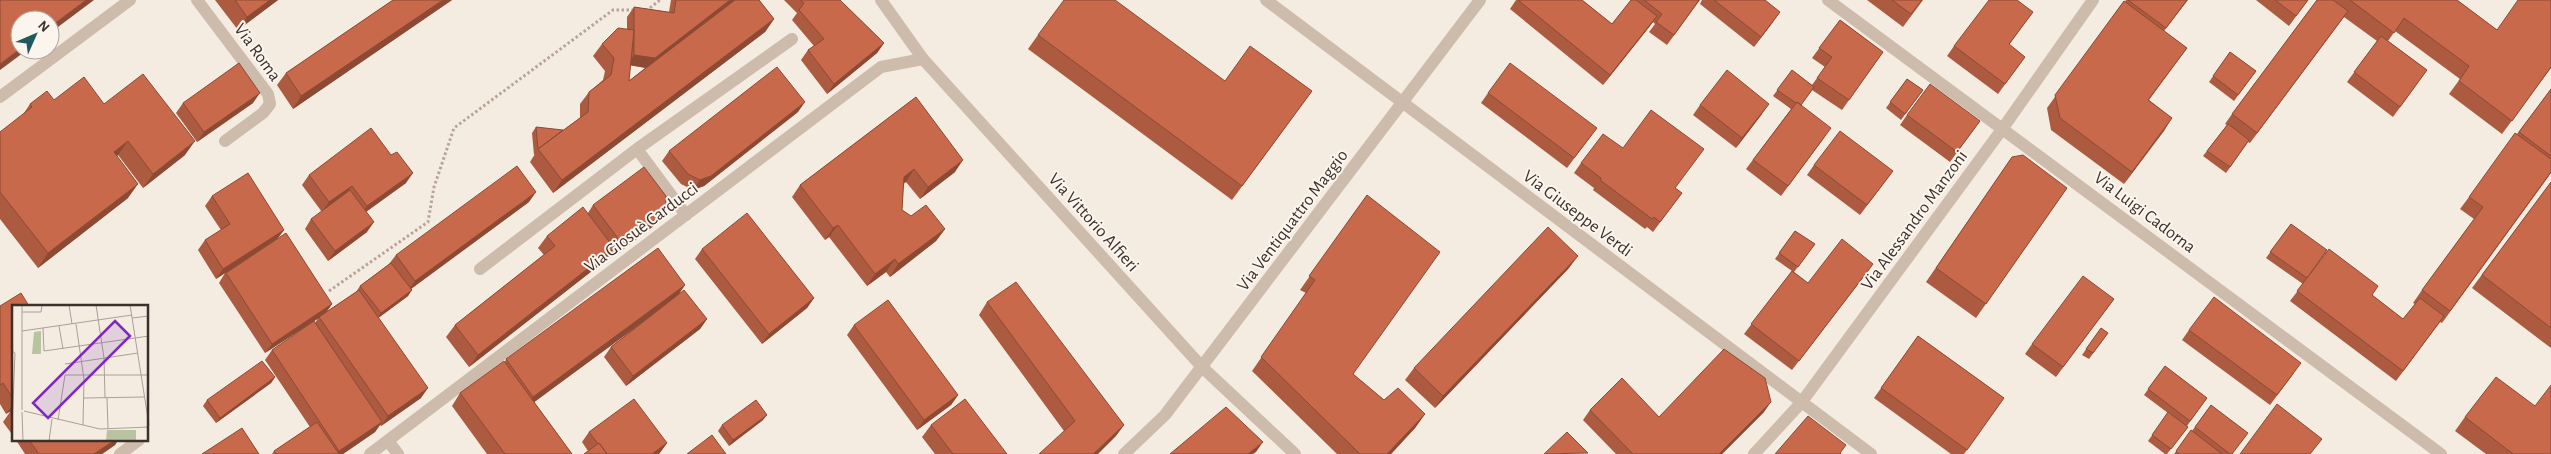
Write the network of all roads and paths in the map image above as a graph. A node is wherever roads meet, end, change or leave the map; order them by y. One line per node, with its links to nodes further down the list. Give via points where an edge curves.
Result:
1 (130, 0): 11 (street)
2 (197, 0): 14 (street, Via Roma, via 268,94 270,104 263,113)
3 (660, 0): 18 (path, via 646,11 612,10 454,128 434,187 428,222)
4 (881, 0): 10 (street, Via Vittorio Alfieri)
5 (1266, 0): 12 (street, Via Giuseppe Verdi)
6 (1480, 0): 12 (street, Via Ventiquattro Maggio)
7 (1828, 0): 13 (street, Via Luigi Cadorna)
8 (2093, 0): 13 (street, Via Alessandro Manzoni)
9 (792, 39): 15 (street)
10 (923, 59): 16 (street, Via Giosuè Carducci, via 881,67); 19 (street, Via Vittorio Alfieri)
11 (0, 97)
12 (1403, 103): 19 (street, Via Ventiquattro Maggio); 20 (street, Via Giuseppe Verdi)
13 (2003, 128): 20 (street, Via Alessandro Manzoni); 30 (street, Via Luigi Cadorna)
14 (225, 141)
15 (637, 149): 16 (street); 17 (street)
16 (686, 216): 21 (street, Via Giosuè Carducci)
17 (480, 269)
18 (329, 291)
19 (1202, 367): 26 (street, Via Ventiquattro Maggio, via 1165,415); 27 (street, Via Vittorio Alfieri)
20 (1801, 403): 28 (street, Via Alessandro Manzoni); 29 (street, Via Giuseppe Verdi)
21 (388, 441): 24 (street, Via Giosuè Carducci); 25 (street)
22 (136, 442): 23 (street)
23 (120, 454)
24 (370, 454)
25 (398, 454)
26 (1124, 454)
27 (1295, 454)
28 (1754, 454)
29 (1871, 454)
30 (2441, 454)

